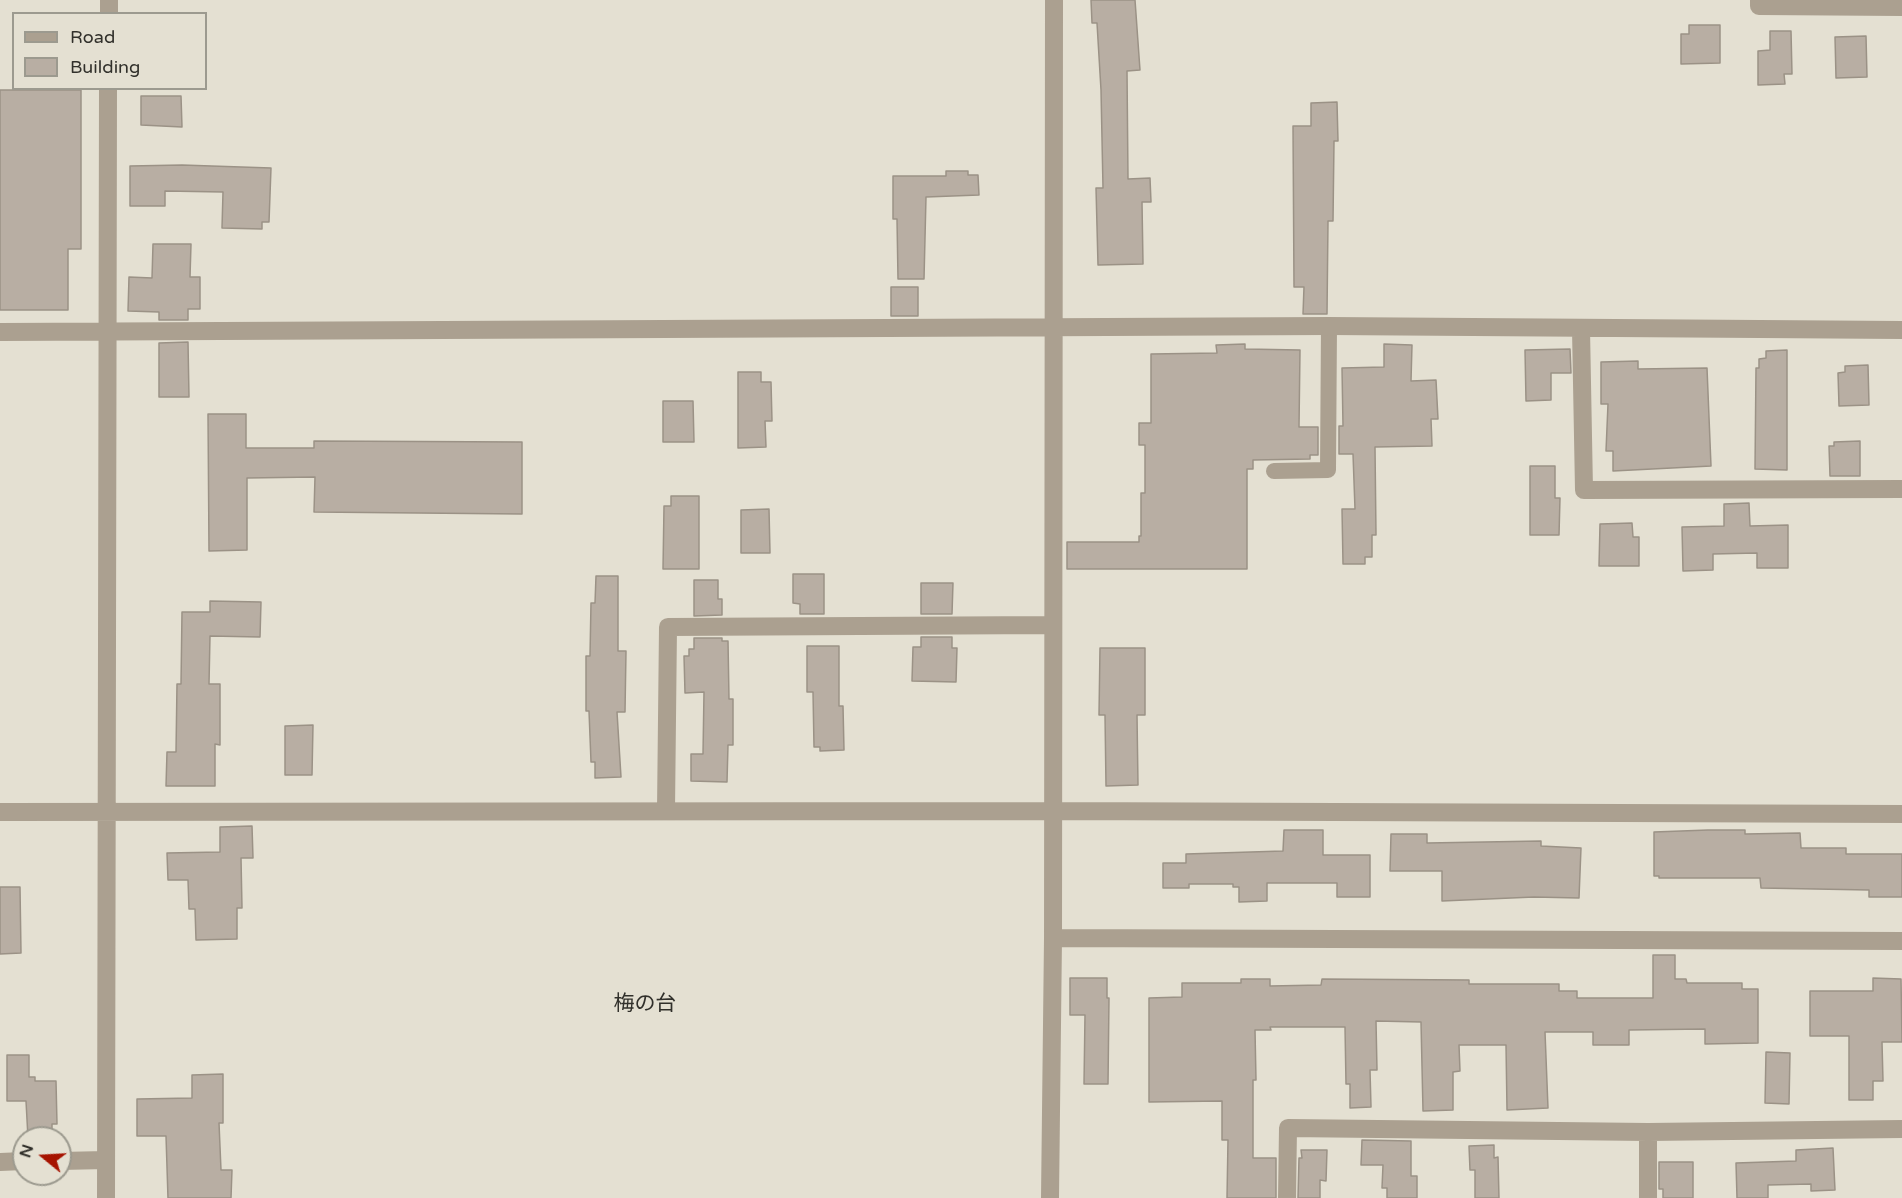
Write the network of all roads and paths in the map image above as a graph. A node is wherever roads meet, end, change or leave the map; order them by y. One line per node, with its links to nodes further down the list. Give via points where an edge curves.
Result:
1 (1054, 0): 6 (street)
2 (1759, 0): 3 (street, via 1759,6)
3 (1902, 7)
4 (108, 90): 10 (street)
5 (1329, 326): 6 (street); 7 (street); 11 (lane, via 1328,470)
6 (1053, 327): 10 (street); 13 (street)
7 (1581, 329): 8 (street); 12 (street, via 1584,490)
8 (1902, 330)
9 (0, 332): 10 (street)
10 (106, 332): 15 (street)
11 (1274, 471)
12 (1902, 489)
13 (1052, 625): 14 (street, via 668,627); 16 (street)
14 (666, 810): 15 (street); 16 (street)
15 (108, 811): 17 (street); 23 (street)
16 (1053, 811): 18 (street); 19 (street)
17 (0, 812)
18 (1902, 814)
19 (1053, 938): 20 (street); 26 (street)
20 (1902, 941)
21 (1902, 1129): 22 (street)
22 (1648, 1132): 27 (street, via 1288,1128); 28 (street)
23 (106, 1160): 24 (street); 25 (street)
24 (72, 1161)
25 (106, 1198)
26 (1050, 1198)
27 (1287, 1198)
28 (1648, 1198)

